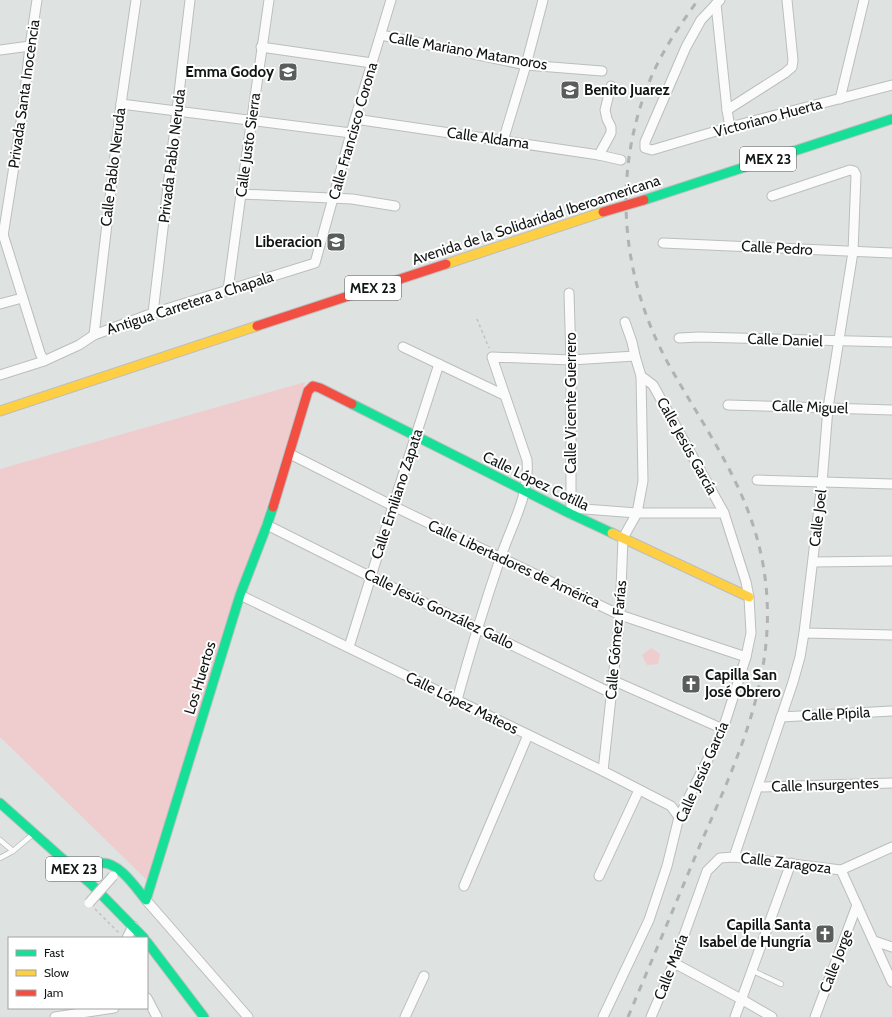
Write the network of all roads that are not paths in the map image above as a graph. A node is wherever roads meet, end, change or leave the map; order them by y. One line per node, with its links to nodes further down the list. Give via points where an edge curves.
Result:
1 (37, 0): 11 (street, Privada Santa Inocencia)
2 (136, 0): 20 (street, Calle Pablo Neruda)
3 (190, 0): 22 (street, Privada Pablo Neruda)
4 (269, 0): 12 (street, Calle Justo Sierra)
5 (391, 0): 10 (street, Calle Francisco Corona)
6 (543, 0): 15 (street)
7 (787, 0): 21 (street, via 792,67)
8 (864, 0): 19 (street)
9 (718, 2): 21 (street); 26 (street, Victoriano Huerta, via 701,20 686,47 645,142 645,148 652,150)
10 (381, 35): 14 (street, Calle Francisco Corona); 15 (street, Calle Mariano Matamoros)
11 (30, 46): 13 (street); 36 (street, Privada Santa Inocencia)
12 (261, 47): 14 (street, Calle Mariano Matamoros); 25 (street, Calle Justo Sierra)
13 (0, 50)
14 (372, 62): 23 (street, Calle Francisco Corona)
15 (526, 65): 16 (street, Calle Mariano Matamoros); 28 (street)
16 (602, 71)
17 (892, 85): 19 (street, Victoriano Huerta)
18 (611, 86): 29 (street, via 606,110 611,133)
19 (840, 99): 26 (street, Victoriano Huerta)
20 (121, 104): 22 (street); 47 (street, Calle Pablo Neruda)
21 (727, 110): 26 (street)
22 (177, 111): 25 (street); 45 (street, Privada Pablo Neruda)
23 (355, 119): 27 (street, Calle Francisco Corona); 28 (street, Calle Aldama)
24 (892, 119): 63 (main road, Avenida de la Solidaridad Iberoamericana / MEX 23, bridge)
25 (251, 120): 27 (street); 31 (street, Calle Justo Sierra)
26 (730, 127)
27 (351, 133): 33 (street, Calle Francisco Corona)
28 (503, 141): 29 (street, Calle Aldama)
29 (599, 155): 30 (street, Calle Aldama)
30 (621, 160)
31 (241, 194): 33 (street); 41 (street, Calle Justo Sierra)
32 (772, 196): 38 (street, Calle Joel, via 850,170 854,171 856,174)
33 (333, 198): 34 (street); 40 (street, Calle Francisco Corona)
34 (395, 206)
35 (0, 225): 36 (street)
36 (3, 236): 43 (street)
37 (662, 243): 38 (street, Calle Pedro)
38 (853, 252): 39 (street, Calle Pedro); 49 (street, Calle Joel)
39 (892, 253)
40 (315, 263): 41 (street, Antigua Carretera a Chapala)
41 (228, 290): 45 (street, Antigua Carretera a Chapala)
42 (569, 293): 53 (street, Calle Vicente Guerrero)
43 (22, 298): 44 (street); 54 (street)
44 (0, 304)
45 (153, 312): 47 (street, Antigua Carretera a Chapala)
46 (625, 322): 52 (street, Calle Gómez Farías)
47 (94, 335): 54 (street, Antigua Carretera a Chapala)
48 (679, 338): 49 (street, Calle Daniel, via 699,336)
49 (840, 342): 50 (street, Calle Daniel); 61 (street, Calle Joel)
50 (892, 342)
51 (403, 347): 55 (street)
52 (634, 356): 53 (street); 57 (street, Calle Gómez Farías)
53 (571, 360): 59 (street, via 492,357); 71 (street, Calle Vicente Guerrero)
54 (44, 361): 56 (street, Antigua Carretera a Chapala)
55 (439, 364): 59 (street); 64 (street, Calle Emiliano Zapata)
56 (0, 375)
57 (641, 376): 72 (street, Calle Gómez Farías, via 643,481); 73 (street, Calle Jesús García, via 653,385)
58 (313, 386): 64 (main road, Calle López Cotilla); 65 (main road, Los Huertos, via 308,391)
59 (504, 395): 69 (street, via 527,460)
60 (728, 405): 61 (street, Calle Miguel)
61 (828, 408): 62 (street, Calle Miguel); 67 (street, Calle Joel)
62 (892, 410)
63 (0, 411)
64 (416, 436): 69 (main road, Calle López Cotilla); 70 (street, Calle Emiliano Zapata)
65 (290, 454): 70 (street, Calle Libertadores de América); 74 (main road, Los Huertos)
66 (757, 480): 67 (street)
67 (822, 483): 68 (street); 78 (street, Calle Joel)
68 (892, 484)
69 (525, 491): 71 (main road, Calle López Cotilla); 76 (street)
70 (393, 506): 76 (street, Calle Libertadores de América); 79 (street, Calle Emiliano Zapata)
71 (571, 511): 72 (street); 75 (main road, Calle López Cotilla)
72 (637, 513): 73 (street); 75 (street, Calle Gómez Farías)
73 (724, 513): 81 (street, Calle Jesús García)
74 (267, 525): 79 (street, Calle Jesús González Gallo); 80 (main road, Los Huertos)
75 (623, 538): 81 (main road, Calle López Cotilla); 82 (street, Calle Gómez Farías)
76 (500, 557): 82 (street, Calle Libertadores de América); 83 (street)
77 (892, 561): 78 (street)
78 (813, 562): 84 (street, Calle Joel)
79 (371, 577): 83 (street, Calle Jesús González Gallo); 86 (street, Calle Emiliano Zapata)
80 (240, 595): 86 (street, Calle López Mateos); 114 (main road, Los Huertos)
81 (749, 597): 87 (street, Calle Jesús García, via 751,633)
82 (620, 614): 87 (street, Calle Libertadores de América); 88 (street, Calle Gómez Farías)
83 (477, 627): 89 (street, Calle Jesús González Gallo); 90 (street)
84 (804, 633): 85 (street); 92 (street, Calle Joel, via 795,676)
85 (892, 635)
86 (349, 647): 90 (street, Calle López Mateos)
87 (746, 657): 93 (street, Calle Jesús García)
88 (612, 680): 89 (street, Calle Gómez Farías); 93 (street)
89 (611, 692): 95 (street, Calle Gómez Farías)
90 (457, 700): 94 (street, Calle López Mateos)
91 (892, 711): 92 (street, Calle Pípila)
92 (781, 717): 97 (street, Calle Joel)
93 (723, 729): 100 (street, Calle Jesús García)
94 (528, 736): 95 (street, Calle López Mateos); 113 (street)
95 (604, 771): 98 (street, Calle López Mateos)
96 (892, 783): 97 (street, Calle Insurgentes)
97 (758, 787): 106 (street, Calle Joel)
98 (639, 790): 100 (street, Calle López Mateos, via 671,806); 112 (street)
99 (0, 803): 101 (main road, MEX 23)
100 (679, 817): 136 (street, Calle Jesús García, via 667,866 649,920)
101 (33, 834): 104 (lane); 110 (main road, MEX 23)
102 (0, 840): 104 (lane)
103 (892, 847): 109 (street, Calle Zaragoza)
104 (13, 851): 107 (lane)
105 (724, 857): 106 (street, Calle Zaragoza); 123 (street, Calle María, via 707,871)
106 (734, 857): 108 (street, Calle Zaragoza)
107 (0, 858)
108 (791, 864): 109 (street, Calle Zaragoza); 124 (street)
109 (841, 870): 116 (street)
110 (79, 873): 114 (main road, via 101,863 112,864); 117 (main road, MEX 23)
111 (113, 876): 115 (street, bridge)
112 (598, 876)
113 (464, 886)
114 (146, 900): 134 (street)
115 (89, 903)
116 (857, 905): 120 (street); 140 (street, Calle Jorge)
117 (133, 926): 118 (street); 119 (main road, MEX 23)
118 (128, 937)
119 (143, 937)
120 (874, 941): 122 (street); 126 (street)
121 (148, 943): 133 (main road)
122 (892, 947)
123 (674, 963): 128 (street); 137 (street, Calle María)
124 (752, 970): 127 (lane); 128 (street)
125 (424, 976): 135 (street)
126 (892, 982)
127 (781, 984)
128 (741, 999): 138 (street); 139 (street)
129 (148, 1001): 132 (street)
130 (107, 1009): 131 (street)
131 (55, 1017)
132 (157, 1017)
133 (204, 1017)
134 (248, 1017)
135 (405, 1017)
136 (603, 1017)
137 (651, 1017)
138 (735, 1017)
139 (772, 1017)
140 (815, 1017)

